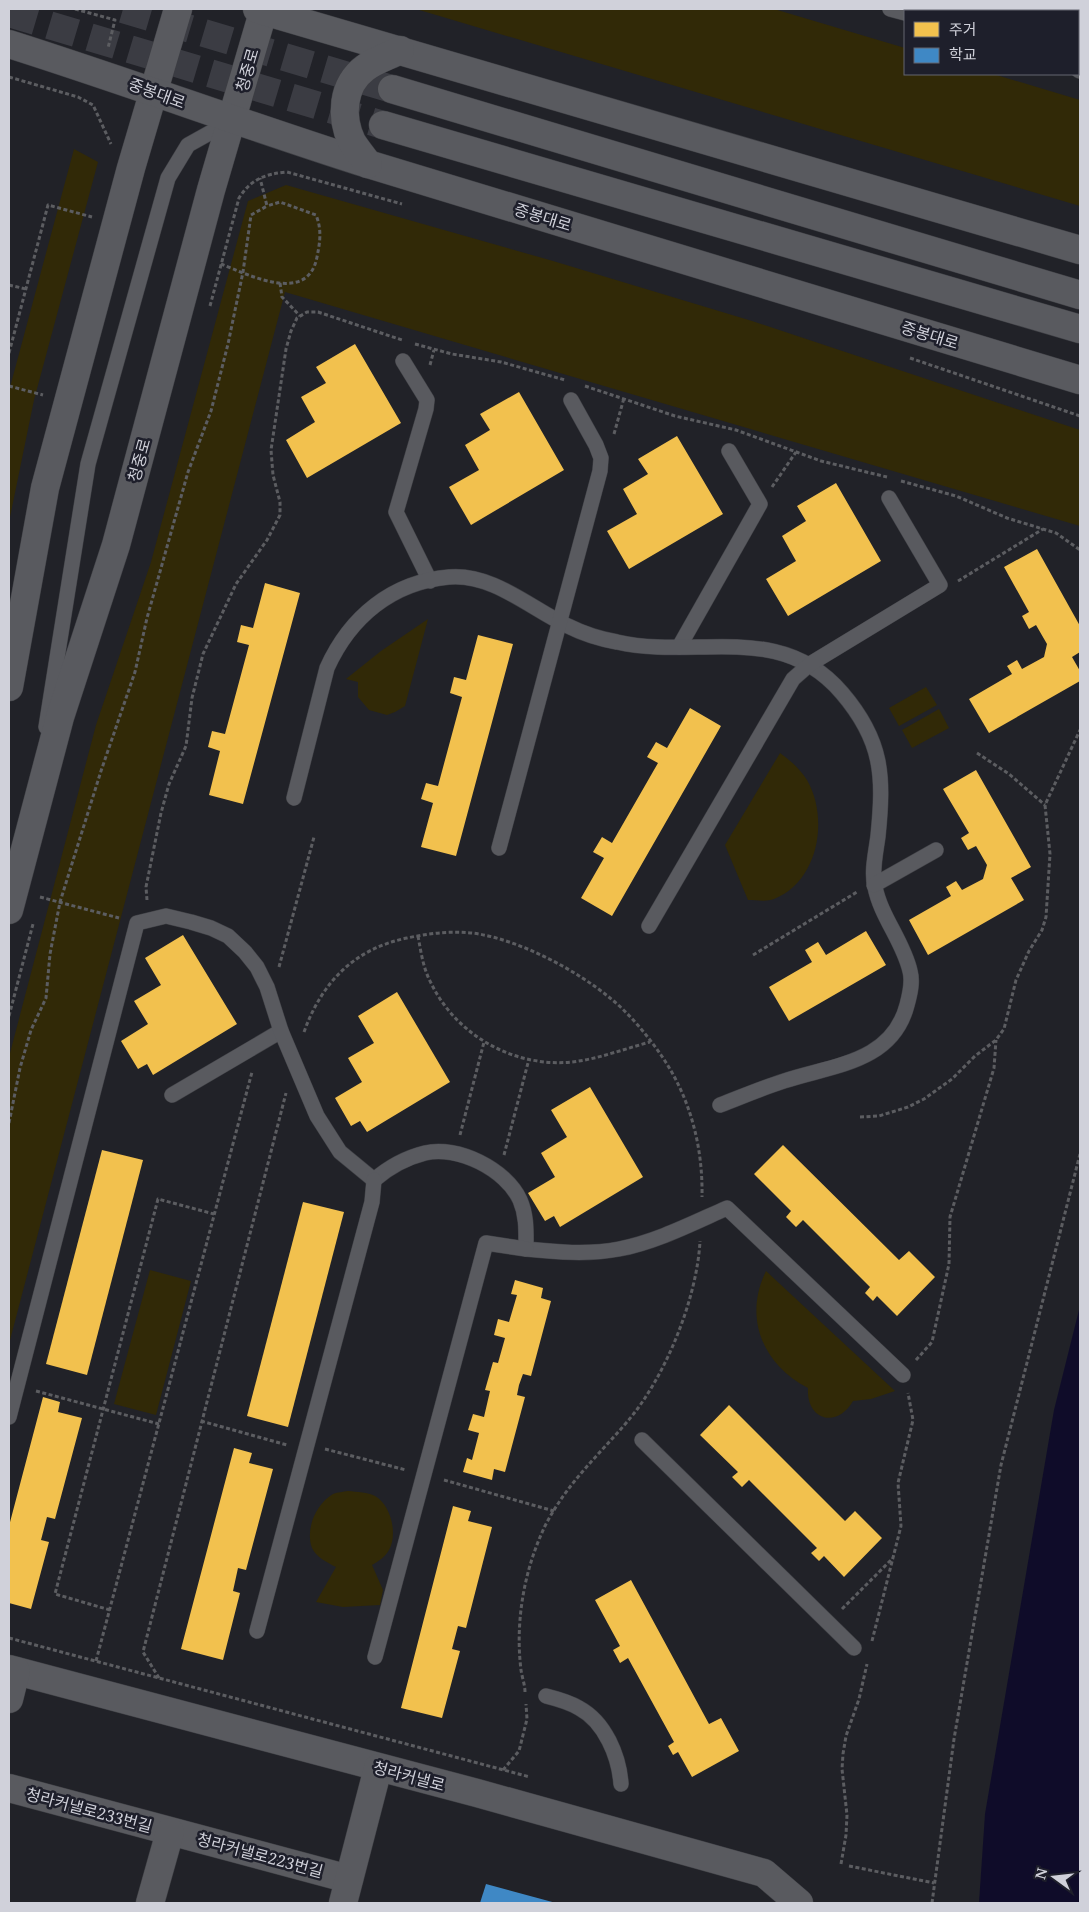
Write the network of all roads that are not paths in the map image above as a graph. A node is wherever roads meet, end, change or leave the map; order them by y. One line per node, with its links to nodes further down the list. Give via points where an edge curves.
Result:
1 (178, 9): 8 (main road)
2 (261, 9): 6 (main road); 9 (main road, 청중로)
3 (890, 9): 4 (lane)
4 (904, 13)
5 (9, 44): 8 (main road, 중봉대로)
6 (400, 50): 11 (main road, via 366,67 352,80 345,100 344,114 352,141); 12 (main road)
7 (392, 89): 13 (main road)
8 (153, 92): 9 (main road, 중봉대로); 24 (main road, via 47,480)
9 (233, 120): 11 (main road, 중봉대로); 26 (main road, 청중로, via 116,545 60,716); 26 (lane, via 188,145 168,178 131,304 88,464 48,709)
10 (383, 125): 14 (main road)
11 (368, 164): 16 (main road, 중봉대로)
12 (1080, 250)
13 (1080, 295)
14 (1080, 329)
15 (404, 361): 20 (lane, via 427,400 396,512)
16 (1080, 380)
17 (571, 400): 21 (lane, via 601,458)
18 (729, 451): 22 (lane, via 760,504)
19 (889, 498): 23 (lane, via 940,585)
20 (430, 581): 21 (lane, via 457,577 493,585); 25 (lane, via 388,596 370,608 344,637 327,668)
21 (559, 622): 22 (lane, via 585,634 622,644); 27 (lane)
22 (680, 647): 23 (lane, via 746,647 785,654)
23 (810, 664): 29 (lane, via 824,674 855,709 876,752 882,794); 31 (lane, via 793,678)
24 (9, 687)
25 (294, 798)
26 (36, 808): 30 (main road, 청중로)
27 (499, 848)
28 (936, 850): 29 (lane)
29 (874, 885): 34 (lane, via 911,973 911,991 896,1031 867,1055 849,1063 786,1081)
30 (9, 910)
31 (649, 926)
32 (281, 1031): 33 (lane); 35 (lane, via 316,1116 340,1152); 38 (lane, via 257,967 228,936 166,916 144,921)
33 (172, 1095)
34 (720, 1106)
35 (374, 1180): 36 (lane, via 386,1170 427,1152 455,1154 488,1166 508,1182 519,1198 526,1221); 40 (lane, via 372,1202)
36 (526, 1249): 37 (lane, via 594,1252 619,1249 727,1208); 42 (lane, via 486,1243)
37 (902, 1374)
38 (9, 1416)
39 (642, 1440): 41 (lane)
40 (257, 1631)
41 (854, 1648)
42 (375, 1657)
43 (12, 1670): 45 (main road); 46 (main road, 청라커낼로)
44 (546, 1696): 47 (lane, via 570,1703 592,1718 616,1757)
45 (9, 1699)
46 (378, 1768): 50 (main road, 청라커낼로223번길); 52 (main road, 청라커낼로, via 764,1873)
47 (620, 1784)
48 (9, 1788): 49 (main road, 청라커낼로233번길)
49 (170, 1832): 50 (main road, 청라커낼로223번길); 51 (main road)
50 (346, 1891)
51 (150, 1903)
52 (799, 1903)

